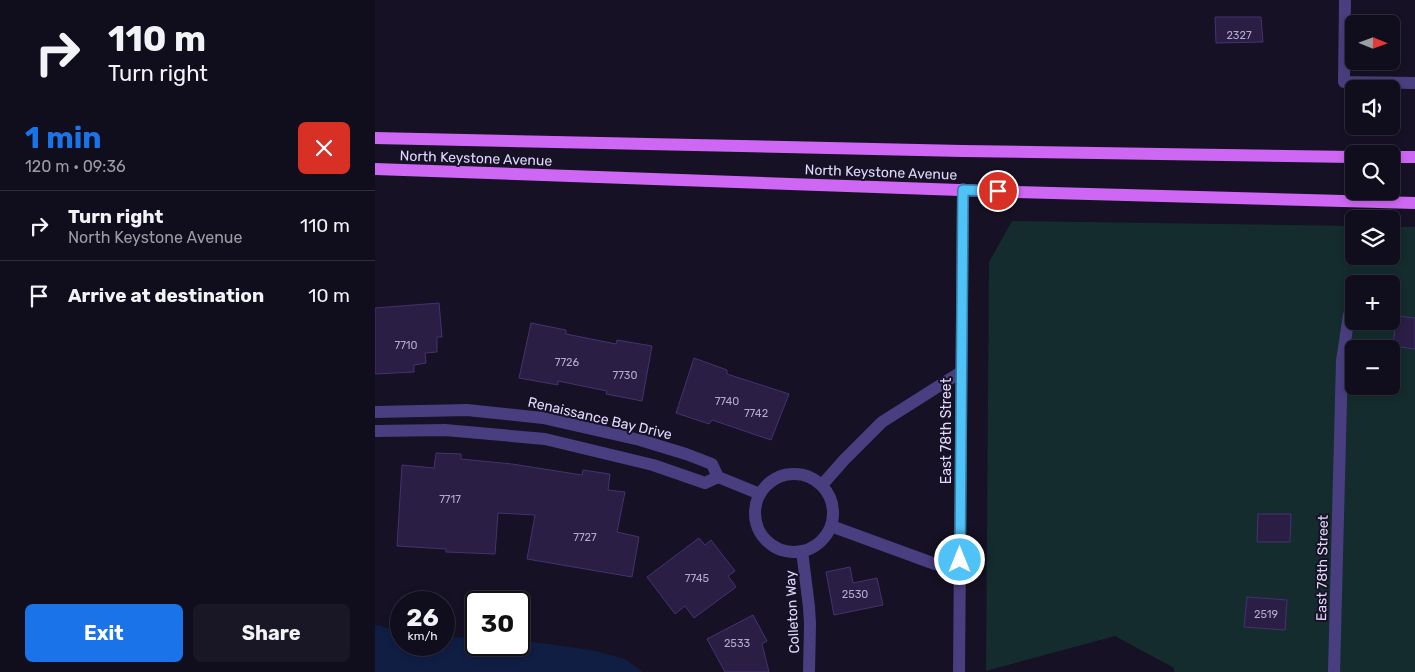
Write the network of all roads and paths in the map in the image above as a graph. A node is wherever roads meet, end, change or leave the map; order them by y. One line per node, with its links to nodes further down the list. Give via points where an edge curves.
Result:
1 (1345, 0): 2 (street, via 1344,82)
2 (1415, 83)
3 (375, 138): 4 (main road, North Keystone Avenue)
4 (1345, 157)
5 (1400, 157): 6 (main road)
6 (1415, 157)
7 (375, 169): 8 (main road, North Keystone Avenue)
8 (963, 190): 9 (main road, North Keystone Avenue); 11 (street, East 78th Street)
9 (1415, 203)
10 (1347, 330): 22 (street, East 78th Street, via 1342,360)
11 (961, 372): 15 (street, via 882,422); 19 (street, East 78th Street)
12 (375, 412): 14 (street, Renaissance Bay Drive, via 467,410 543,418 681,452 712,464)
13 (375, 431): 14 (street, Renaissance Bay Drive, via 452,430 545,439 653,465 705,483)
14 (718, 477): 16 (street, Renaissance Bay Drive)
15 (822, 485): 16 (street, via 813,478 792,474 776,478); 17 (street, via 833,508)
16 (760, 494): 18 (street, via 755,516 761,534 773,546 785,551)
17 (831, 526): 18 (street, via 818,544); 19 (street)
18 (802, 551): 20 (street, Colleton Way, via 809,607)
19 (960, 571): 21 (street, East 78th Street)
20 (809, 672)
21 (959, 672)
22 (1334, 672)

